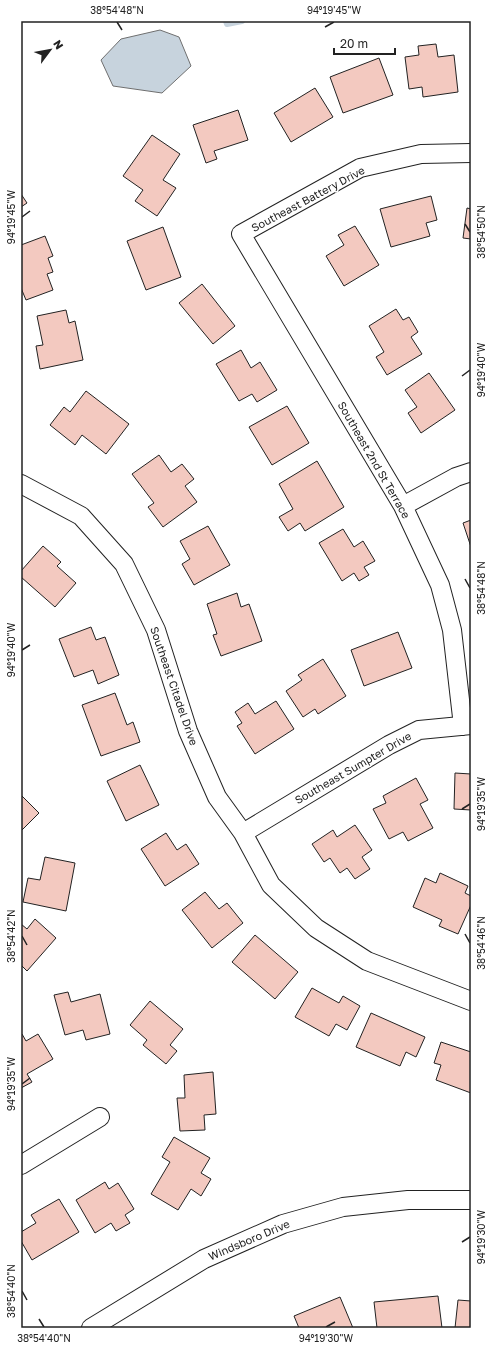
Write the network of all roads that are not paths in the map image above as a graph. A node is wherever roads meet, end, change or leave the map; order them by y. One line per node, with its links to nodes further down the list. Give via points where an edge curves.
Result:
1 (471, 153): 2 (street, Southeast Battery Drive, via 421,154 360,168)
2 (241, 234): 5 (street, Southeast 2nd St Terrace)
3 (471, 472): 5 (street, via 456,477)
4 (21, 484): 7 (street, Southeast Citadel Drive, via 81,516 124,564 156,630 188,731 217,797)
5 (403, 506): 6 (street, Southeast 2nd St Terrace, via 440,585 452,630 460,704)
6 (467, 726): 7 (street, Southeast Sumpter Drive, via 419,730 389,745)
7 (243, 833): 8 (street, Southeast Citadel Drive, via 271,885 316,928 367,961)
8 (471, 1001)
9 (100, 1117): 10 (street)
10 (21, 1165)
11 (471, 1200): 12 (street, Windsboro Drive, via 408,1200 343,1207 283,1224 204,1259)
12 (91, 1328)

